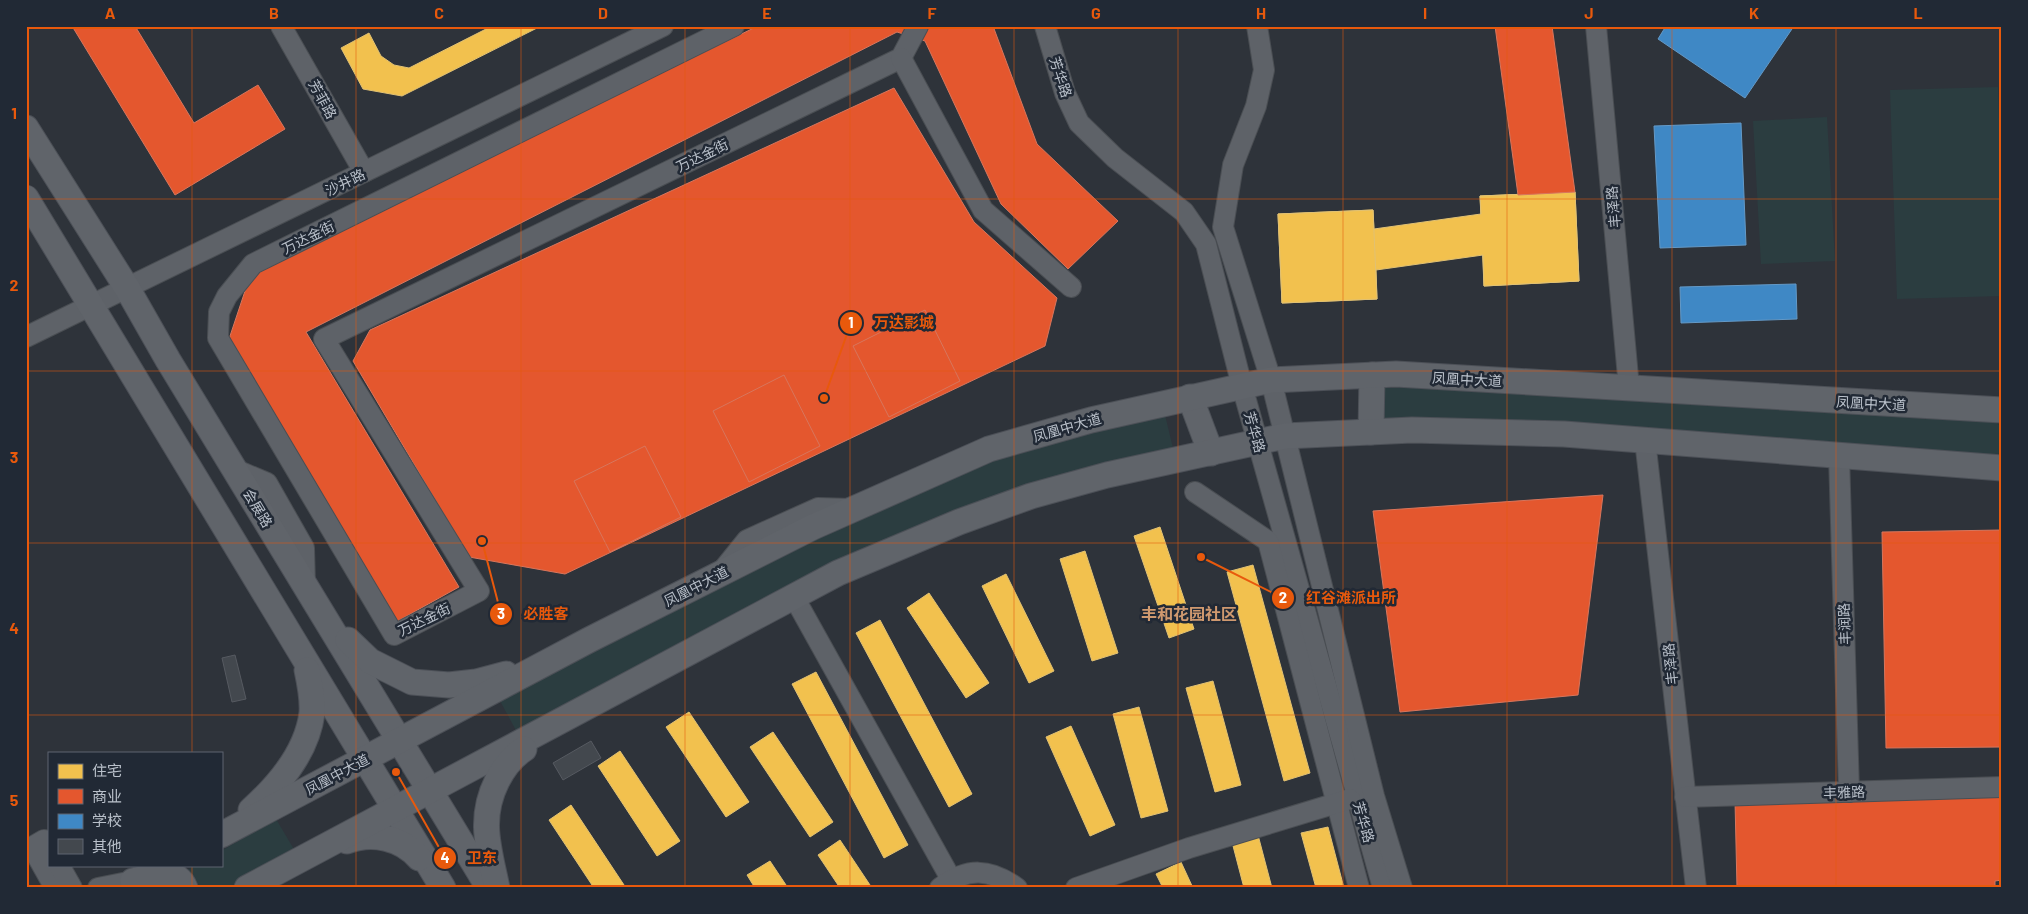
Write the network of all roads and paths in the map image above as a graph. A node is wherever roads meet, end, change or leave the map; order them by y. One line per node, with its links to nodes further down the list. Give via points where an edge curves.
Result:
1 (281, 26): 10 (street, 芳菲路)
2 (663, 26): 10 (street, 沙井路)
3 (734, 26): 8 (street, 万达金街, via 253,264 227,296 219,312 218,338 394,635 479,591 324,339)
4 (918, 26): 8 (street)
5 (1045, 26): 18 (street, 芳华路, via 1065,93 1079,123 1115,158 1184,212 1206,244)
6 (1257, 26): 17 (street, 芳华路, via 1264,70 1256,106 1233,165 1222,226)
7 (1596, 26): 19 (street, 丰泽路)
8 (901, 58): 12 (street, via 983,210)
9 (26, 128): 13 (main road, 会展路)
10 (364, 172): 13 (street, 沙井路)
11 (26, 198): 14 (main road)
12 (1071, 287)
13 (127, 288): 14 (street, 沙井路); 31 (main road, 会展路)
14 (91, 305): 15 (street, 沙井路); 32 (main road)
15 (26, 337)
16 (1372, 376): 17 (main road, 凤凰中大道); 19 (main road, 凤凰中大道, via 1396,374); 22 (main road)
17 (1271, 380): 18 (main road, 凤凰中大道); 23 (street, 芳华路)
18 (1242, 386): 20 (main road, 凤凰中大道); 25 (street, 芳华路)
19 (1629, 388): 21 (main road, 凤凰中大道)
20 (1190, 397): 26 (main road); 33 (main road, 凤凰中大道, via 1091,420 989,449 853,509)
21 (2002, 410)
22 (1371, 432): 23 (main road); 24 (main road, via 1564,434)
23 (1285, 436): 25 (main road); 63 (street, 芳华路, via 1374,796)
24 (1645, 440): 27 (main road); 41 (street, 丰泽路)
25 (1258, 442): 26 (main road); 40 (street, 芳华路)
26 (1211, 453): 30 (main road, via 1107,475 1031,496 959,522 847,570)
27 (1839, 455): 28 (main road); 39 (street, 丰润路)
28 (2002, 468)
29 (1195, 492): 42 (street, via 1268,542)
30 (794, 597): 34 (main road); 49 (street)
31 (321, 611): 33 (main road, via 370,661 412,682 449,685 476,682); 35 (main road, 会展路)
32 (306, 660): 36 (main road); 44 (main road, via 312,713 294,762 276,786)
33 (542, 664): 35 (main road, 凤凰中大道)
34 (606, 698): 38 (main road); 58 (main road, via 517,754 502,771 489,798 485,820)
35 (400, 740): 36 (main road, 凤凰中大道); 38 (main road, 会展路)
36 (366, 759): 43 (main road); 44 (main road, 凤凰中大道)
37 (2002, 787): 39 (street, 丰雅路)
38 (431, 791): 43 (main road); 57 (main road, 会展路)
39 (1848, 792): 41 (street, 丰雅路)
40 (1358, 797): 42 (street); 62 (street, 芳华路)
41 (1686, 797): 64 (street, 丰泽路)
42 (1338, 803): 60 (street, via 1189,848); 61 (street)
43 (396, 810): 46 (main road); 56 (main road)
44 (224, 833)
45 (48, 846): 51 (street, via 44,840 32,847)
46 (309, 855): 55 (main road); 56 (main road, via 352,839 393,839 417,856)
47 (60, 866): 52 (street)
48 (161, 866): 50 (main road)
49 (946, 883): 59 (street, via 968,873 987,872 1004,878)
50 (127, 884): 53 (street); 54 (main road, via 170,874)
51 (55, 888)
52 (72, 888)
53 (98, 888)
54 (186, 888)
55 (247, 888)
56 (442, 888)
57 (489, 888)
58 (497, 888)
59 (1017, 888)
60 (1076, 888)
61 (1359, 888)
62 (1383, 888)
63 (1402, 888)
64 (1696, 888)

